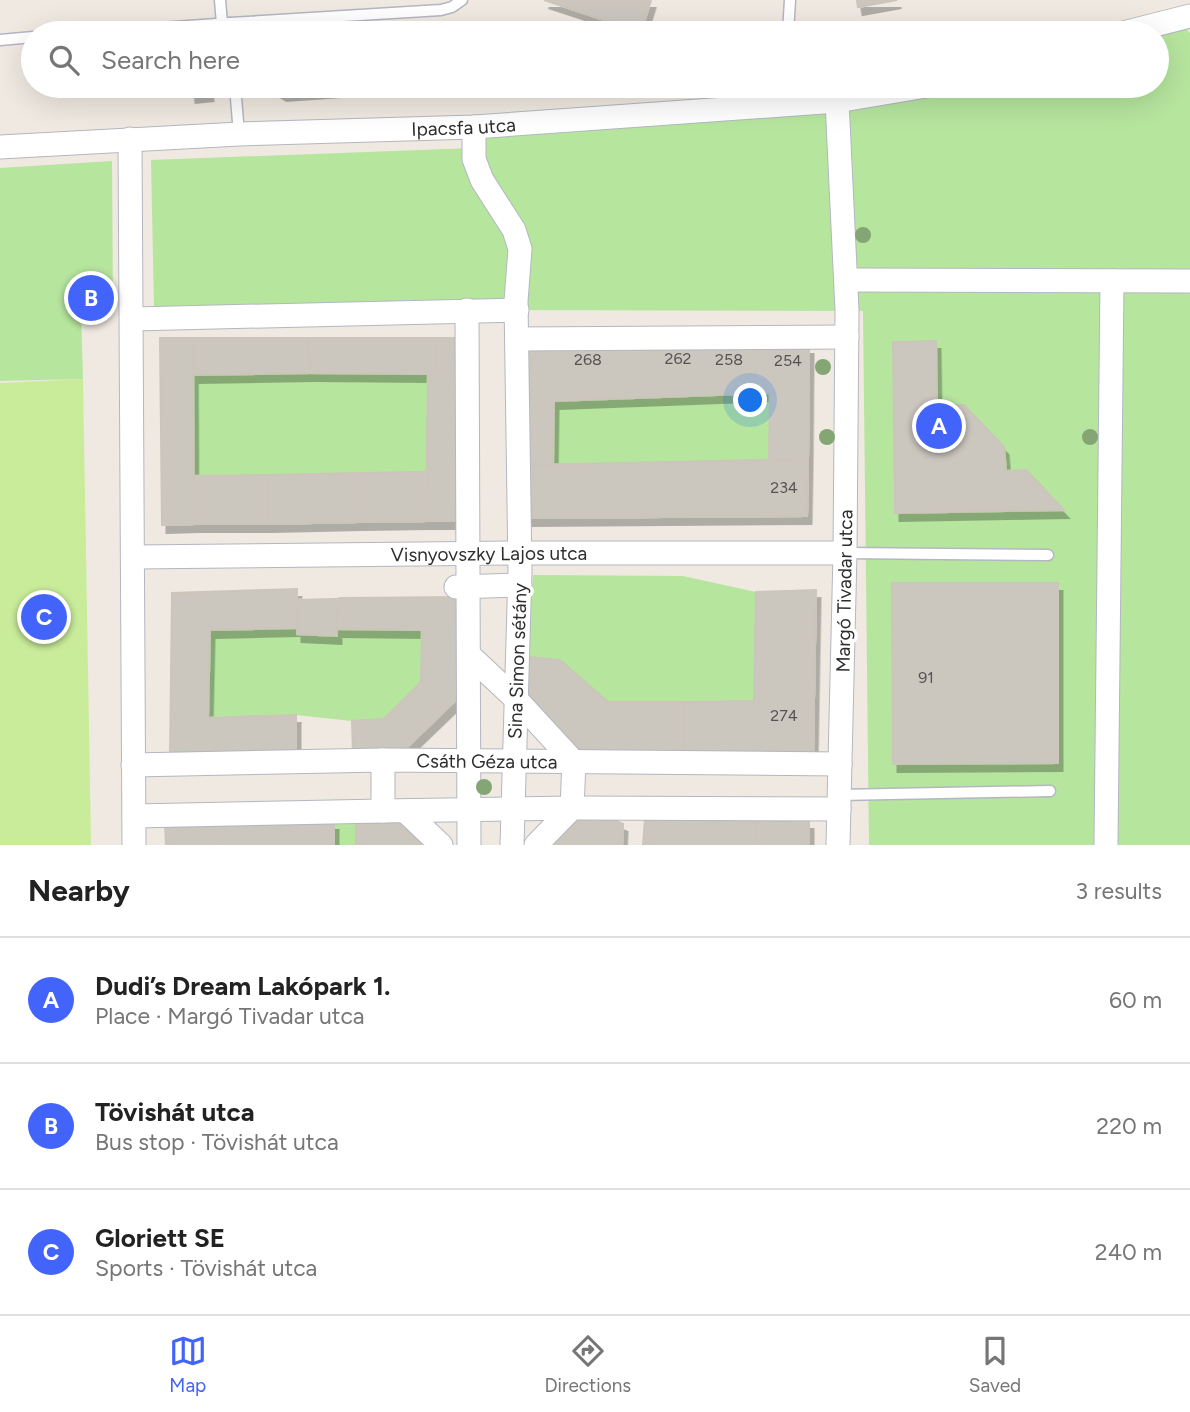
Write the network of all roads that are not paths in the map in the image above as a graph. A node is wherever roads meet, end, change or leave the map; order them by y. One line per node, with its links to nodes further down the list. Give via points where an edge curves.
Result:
1 (220, 0): 4 (lane)
2 (462, 0): 5 (lane, via 441,10)
3 (790, 0): 6 (lane)
4 (225, 21)
5 (303, 21)
6 (789, 21)
7 (21, 38): 8 (lane)
8 (0, 40)
9 (237, 98): 15 (lane)
10 (759, 98): 14 (street, Ipacsfa utca)
11 (813, 98): 13 (street, Ipacsfa utca)
12 (855, 98): 13 (street, Ipacsfa utca)
13 (837, 101): 18 (street, Margó Tivadar utca)
14 (474, 127): 15 (street, Ipacsfa utca); 22 (street, Sina Simon sétány, via 474,159 520,249)
15 (239, 134): 16 (street, Ipacsfa utca)
16 (130, 139): 17 (street, Ipacsfa utca); 23 (street)
17 (0, 147)
18 (847, 280): 19 (street); 24 (street, Margó Tivadar utca)
19 (1112, 281): 20 (street); 54 (street)
20 (1190, 281)
21 (467, 310): 22 (street); 23 (street); 28 (street, via 468,520)
22 (516, 310): 25 (street, Sina Simon sétány)
23 (133, 319): 30 (street)
24 (847, 337): 25 (street); 27 (street, Margó Tivadar utca)
25 (517, 339): 26 (street, Sina Simon sétány)
26 (520, 543): 27 (street, Visnyovszky Lajos utca); 28 (street, Visnyovszky Lajos utca); 31 (street, Sina Simon sétány)
27 (845, 552): 29 (lane); 39 (street, Margó Tivadar utca)
28 (461, 554): 30 (street, Visnyovszky Lajos utca); 32 (street)
29 (1048, 555)
30 (134, 556): 40 (street)
31 (520, 585): 32 (street); 34 (street, Sina Simon sétány)
32 (469, 586): 33 (street)
33 (469, 655): 34 (street); 36 (street)
34 (516, 699): 37 (street, Sina Simon sétány); 38 (street)
35 (383, 760): 36 (street, Csáth Géza utca); 40 (street, Csáth Géza utca); 46 (street)
36 (468, 761): 37 (street, Csáth Géza utca); 45 (street)
37 (514, 762): 38 (street, Csáth Géza utca); 44 (street, Sina Simon sétány)
38 (574, 762): 39 (street, Csáth Géza utca); 43 (street)
39 (840, 764): 42 (street, Margó Tivadar utca)
40 (134, 765): 47 (street)
41 (1050, 791): 42 (lane)
42 (839, 802): 43 (street); 53 (street, Margó Tivadar utca)
43 (572, 808): 44 (street); 52 (street)
44 (513, 809): 45 (street); 51 (street, Sina Simon sétány)
45 (468, 810): 46 (street); 50 (street)
46 (394, 811): 47 (street); 49 (street)
47 (134, 816): 48 (street)
48 (134, 845)
49 (441, 845)
50 (469, 845)
51 (512, 845)
52 (536, 845)
53 (838, 845)
54 (1106, 845)

